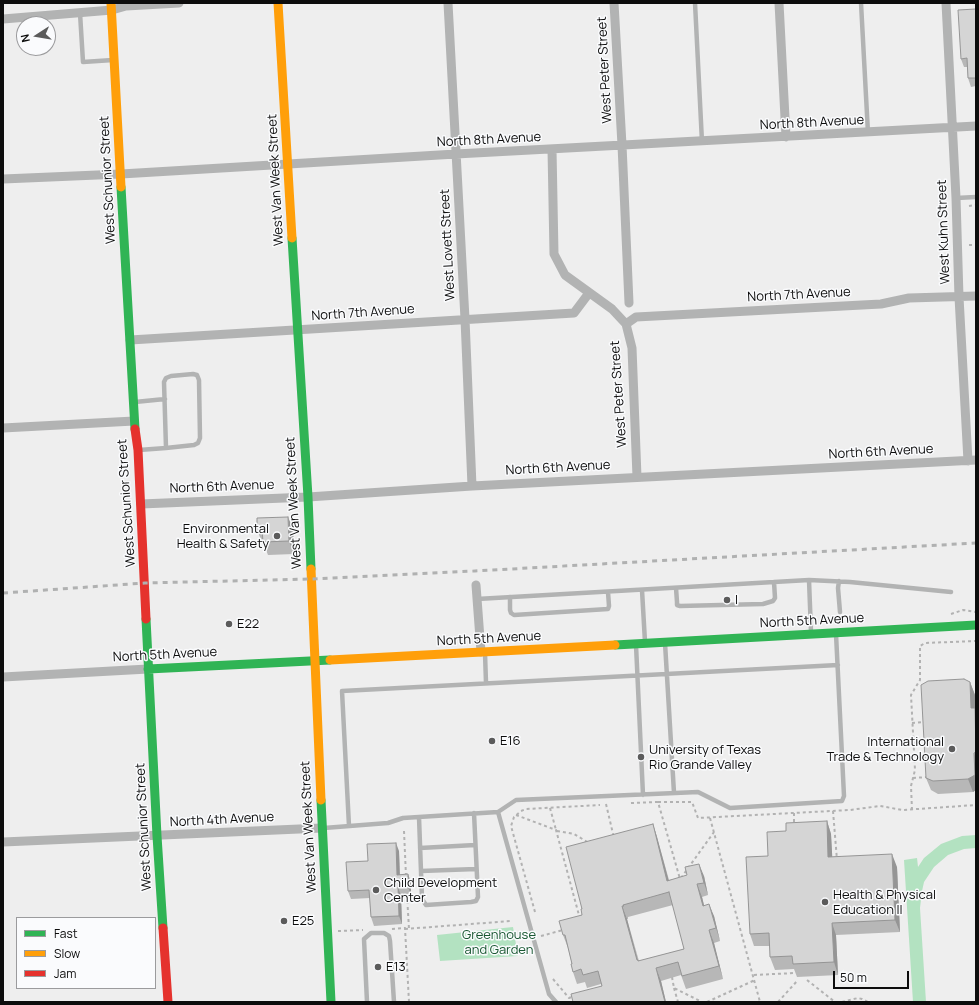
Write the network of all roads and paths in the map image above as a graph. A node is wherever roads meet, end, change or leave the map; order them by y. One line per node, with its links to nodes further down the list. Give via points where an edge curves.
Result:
1 (179, 3): 9 (street)
2 (278, 3): 21 (street, West Van Week Street)
3 (448, 3): 20 (street, West Lovett Street)
4 (614, 3): 18 (street, West Peter Street)
5 (694, 3): 17 (lane)
6 (779, 3): 16 (street)
7 (861, 3): 15 (lane)
8 (946, 3): 14 (street, West Kuhn Street)
9 (111, 6): 10 (street); 12 (street, West Schunior Street)
10 (80, 12): 11 (street); 12 (lane, via 83,62)
11 (3, 19)
12 (114, 60): 22 (street, West Schunior Street)
13 (976, 126): 14 (street, North 8th Avenue)
14 (953, 128): 15 (street, North 8th Avenue); 25 (street, West Kuhn Street)
15 (868, 133): 16 (street, North 8th Avenue)
16 (786, 138): 17 (street, North 8th Avenue)
17 (702, 142): 18 (street, North 8th Avenue)
18 (622, 145): 19 (street, North 8th Avenue); 33 (street, West Peter Street)
19 (552, 149): 20 (street, North 8th Avenue); 30 (street, West Peter Street, via 554,254 566,275)
20 (456, 154): 21 (street, North 8th Avenue); 34 (street, West Lovett Street)
21 (288, 164): 22 (street, North 8th Avenue); 36 (street, West Van Week Street)
22 (121, 174): 23 (street, North 8th Avenue); 37 (street, West Schunior Street)
23 (3, 179)
24 (976, 197): 25 (lane)
25 (956, 198): 32 (street, West Kuhn Street)
26 (968, 206): 27 (path)
27 (976, 206)
28 (969, 245): 29 (path)
29 (976, 245)
30 (589, 293): 34 (street, North 7th Avenue, via 574,313); 35 (street, West Peter Street, via 612,309)
31 (976, 296): 32 (street, North 7th Avenue)
32 (959, 297): 35 (street, North 7th Avenue, via 909,298 882,304 636,317); 44 (street, West Kuhn Street)
33 (629, 303)
34 (465, 319): 36 (street, North 7th Avenue); 46 (street, West Lovett Street)
35 (626, 324): 45 (street, West Peter Street, via 632,348)
36 (297, 331): 37 (street, North 7th Avenue); 47 (street, West Van Week Street)
37 (130, 340): 39 (street, West Schunior Street)
38 (165, 399): 39 (lane); 42 (lane); 42 (lane, via 166,378 197,375 200,438 198,443)
39 (133, 402): 40 (street, West Schunior Street)
40 (134, 421): 41 (street); 43 (street, West Schunior Street)
41 (3, 428)
42 (166, 448): 43 (lane)
43 (138, 450): 48 (street, West Schunior Street)
44 (972, 460): 45 (street, North 6th Avenue)
45 (637, 477): 46 (street, North 6th Avenue)
46 (472, 486): 47 (street, North 6th Avenue)
47 (308, 497): 48 (street, North 6th Avenue); 69 (street, West Van Week Street)
48 (141, 504): 71 (street, West Schunior Street)
49 (809, 580): 50 (lane); 51 (lane); 64 (lane)
50 (839, 581): 56 (lane); 59 (lane)
51 (774, 582): 53 (lane); 53 (lane, via 775,598 763,604 680,606 677,605)
52 (476, 585): 58 (street)
53 (676, 588): 54 (lane)
54 (642, 590): 55 (lane); 67 (lane)
55 (608, 592): 57 (lane); 57 (lane, via 608,609 521,615 511,614)
56 (951, 592)
57 (510, 597): 58 (lane)
58 (477, 599): 68 (street)
59 (840, 612)
60 (976, 612): 61 (path, via 963,610)
61 (951, 614)
62 (976, 625): 63 (street, North 5th Avenue)
63 (836, 633): 64 (street, North 5th Avenue); 70 (lane)
64 (811, 634): 66 (street, North 5th Avenue)
65 (976, 641): 77 (path, via 925,643 920,646 920,680 911,695)
66 (665, 642): 67 (street, North 5th Avenue); 72 (lane)
67 (641, 644): 68 (street, North 5th Avenue); 73 (lane)
68 (483, 652): 69 (street, North 5th Avenue); 75 (lane)
69 (314, 660): 71 (street, North 5th Avenue); 93 (street, West Van Week Street)
70 (838, 666): 72 (lane); 80 (lane, via 844,796 842,801 730,808 698,792)
71 (148, 669): 74 (street, North 5th Avenue); 98 (street, West Schunior Street)
72 (667, 674): 73 (lane); 80 (lane)
73 (638, 675): 75 (lane); 81 (lane)
74 (3, 677)
75 (486, 683): 92 (lane, via 342,691)
76 (927, 722): 77 (path)
77 (912, 723): 79 (path, via 915,770)
78 (930, 777): 79 (path)
79 (913, 778): 84 (path)
80 (674, 793): 81 (lane)
81 (643, 795): 86 (lane, via 516,800)
82 (629, 803): 107 (path, via 658,802)
83 (550, 807): 89 (path, via 526,809); 95 (path); 100 (path, via 606,804)
84 (912, 810)
85 (833, 811): 104 (path)
86 (498, 812): 87 (lane); 131 (lane, via 549,994)
87 (474, 813): 90 (lane); 102 (lane)
88 (794, 813): 94 (path)
89 (516, 814): 95 (path); 111 (path, via 511,826)
90 (418, 817): 92 (lane, via 388,823); 103 (lane)
91 (710, 818): 97 (path)
92 (349, 826): 93 (lane)
93 (322, 828): 98 (street, North 4th Avenue); 128 (street, West Van Week Street)
94 (794, 828)
95 (556, 830): 101 (path, via 574,834); 113 (path)
96 (404, 831): 108 (path)
97 (714, 832): 107 (path); 120 (path)
98 (157, 836): 99 (street, North 4th Avenue); 127 (street, West Schunior Street)
99 (3, 842)
100 (615, 842)
101 (592, 844)
102 (475, 845): 103 (lane); 105 (lane)
103 (420, 848): 106 (lane)
104 (837, 862)
105 (476, 869): 106 (lane); 106 (lane, via 478,897 471,902 456,903 426,904 422,899)
106 (421, 871)
107 (680, 880): 109 (path)
108 (407, 883)
109 (681, 885)
110 (407, 895): 115 (path)
111 (535, 914)
112 (511, 921): 115 (path)
113 (582, 926)
114 (405, 929): 115 (path)
115 (409, 929)
116 (568, 929): 117 (path)
117 (541, 936)
118 (551, 973): 126 (path, via 553,980 569,998)
119 (795, 973): 120 (path)
120 (754, 975): 122 (path)
121 (672, 978): 125 (path)
122 (755, 980): 134 (path); 135 (path)
123 (798, 980): 136 (path)
124 (807, 980): 137 (path)
125 (674, 988): 132 (path); 133 (path)
126 (576, 996)
127 (168, 1002)
128 (331, 1002)
129 (367, 1002): 130 (lane, via 364,939 371,933 384,933 389,936 390,941)
130 (394, 1002)
131 (556, 1002)
132 (678, 1002)
133 (702, 1002)
134 (707, 1002)
135 (760, 1002)
136 (778, 1002)
137 (835, 1002)
138 (842, 1002): 139 (path, via 858,998)
139 (868, 1002)

